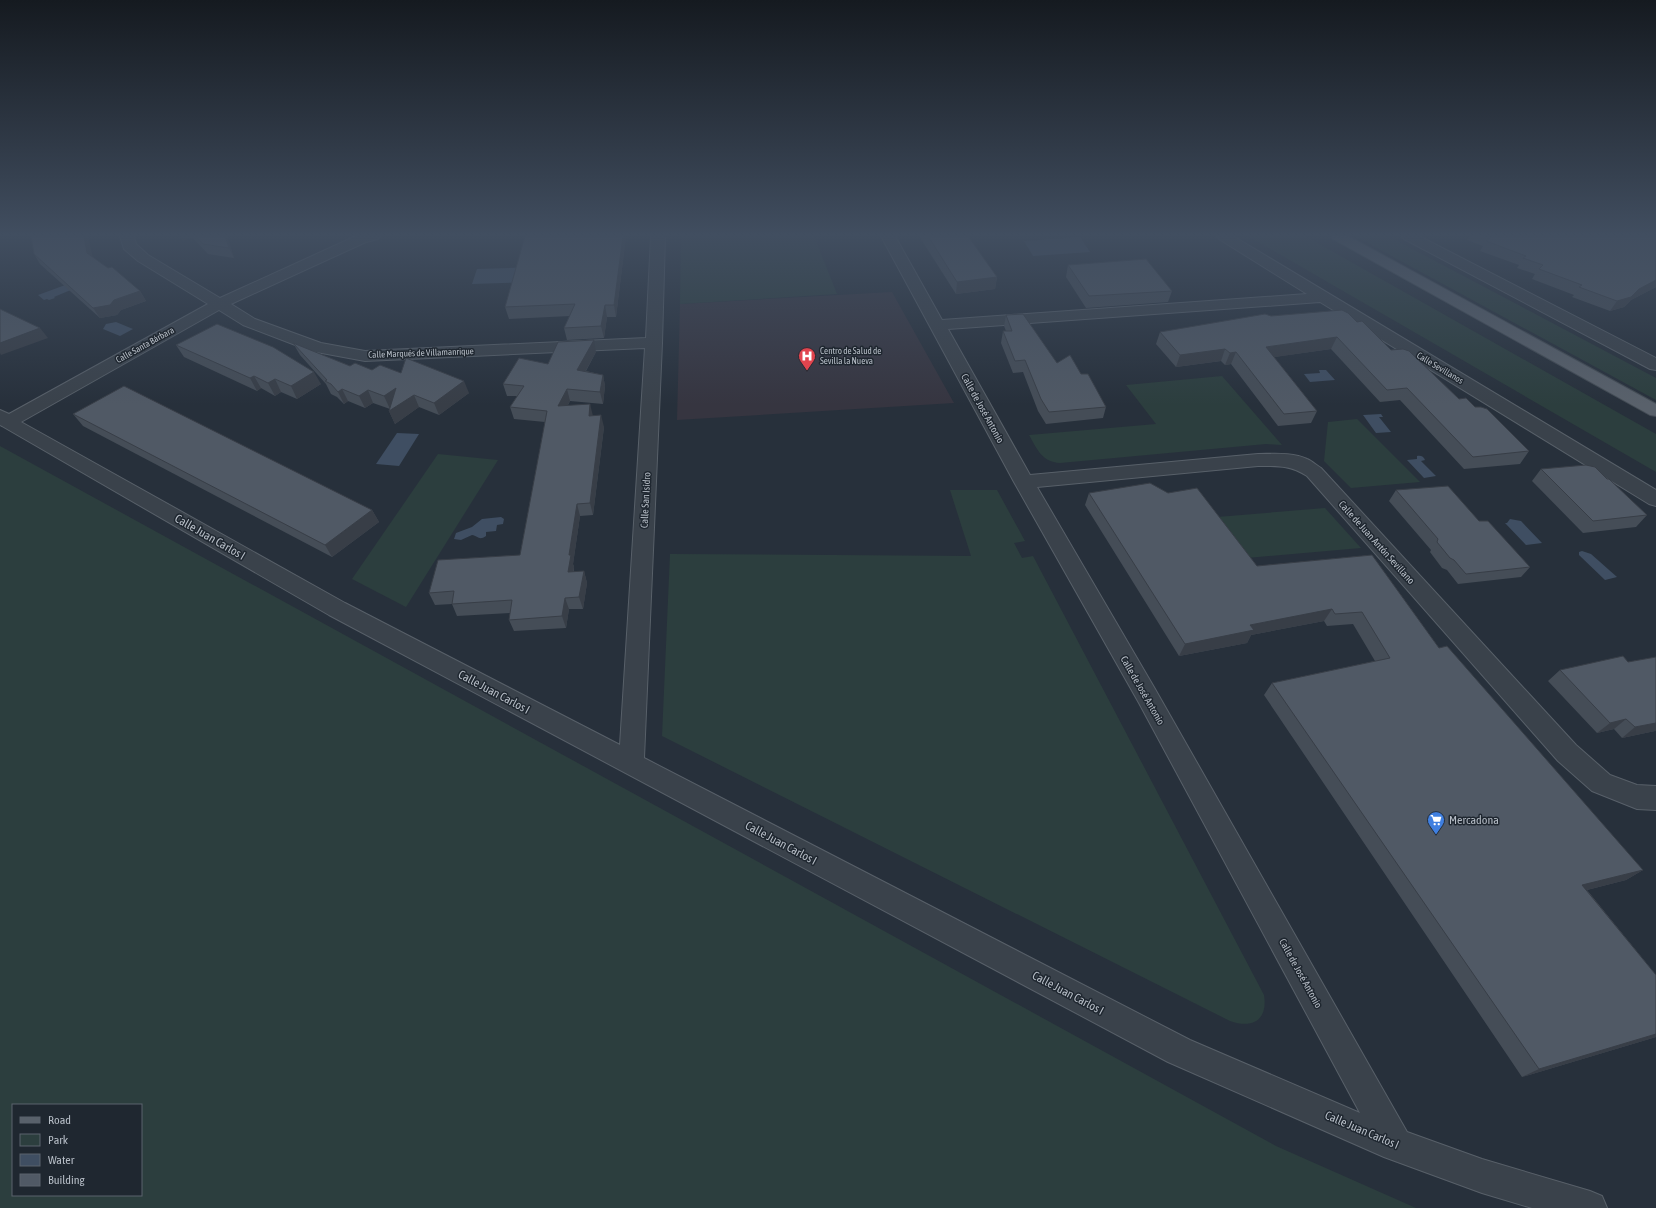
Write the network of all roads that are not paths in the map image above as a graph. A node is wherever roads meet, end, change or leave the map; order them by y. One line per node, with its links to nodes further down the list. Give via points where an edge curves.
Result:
1 (200, 292): 9 (street, Calle Marqués de Villamanrique)
2 (244, 292): 9 (street, Calle Santa Bárbara)
3 (656, 292): 11 (street, Calle San Isidro)
4 (919, 292): 10 (street, Calle de José Antonio)
5 (1315, 292): 8 (street, Calle Sevillanos)
6 (1440, 292): 13 (main road)
7 (1523, 292): 12 (street)
8 (1323, 297): 10 (street); 16 (street, Calle Sevillanos)
9 (219, 304): 11 (street, Calle Marqués de Villamanrique, via 249,322 317,347 365,356); 14 (street, Calle Santa Bárbara)
10 (938, 326): 15 (street, Calle de José Antonio)
11 (654, 343): 17 (street, Calle San Isidro)
12 (1655, 363)
13 (1656, 411)
14 (4, 419): 17 (street, Calle Juan Carlos I, via 338,609)
15 (1024, 482): 18 (street, Calle de Juan Antón Sevillano, via 1258,460 1300,463 1314,472 1567,753 1600,783 1637,797); 19 (street, Calle de José Antonio, via 1151,703)
16 (1656, 499)
17 (631, 764): 19 (street, Calle Juan Carlos I, via 1179,1051)
18 (1656, 798)
19 (1396, 1145): 20 (street, Calle Juan Carlos I, via 1482,1176)
20 (1590, 1208)

